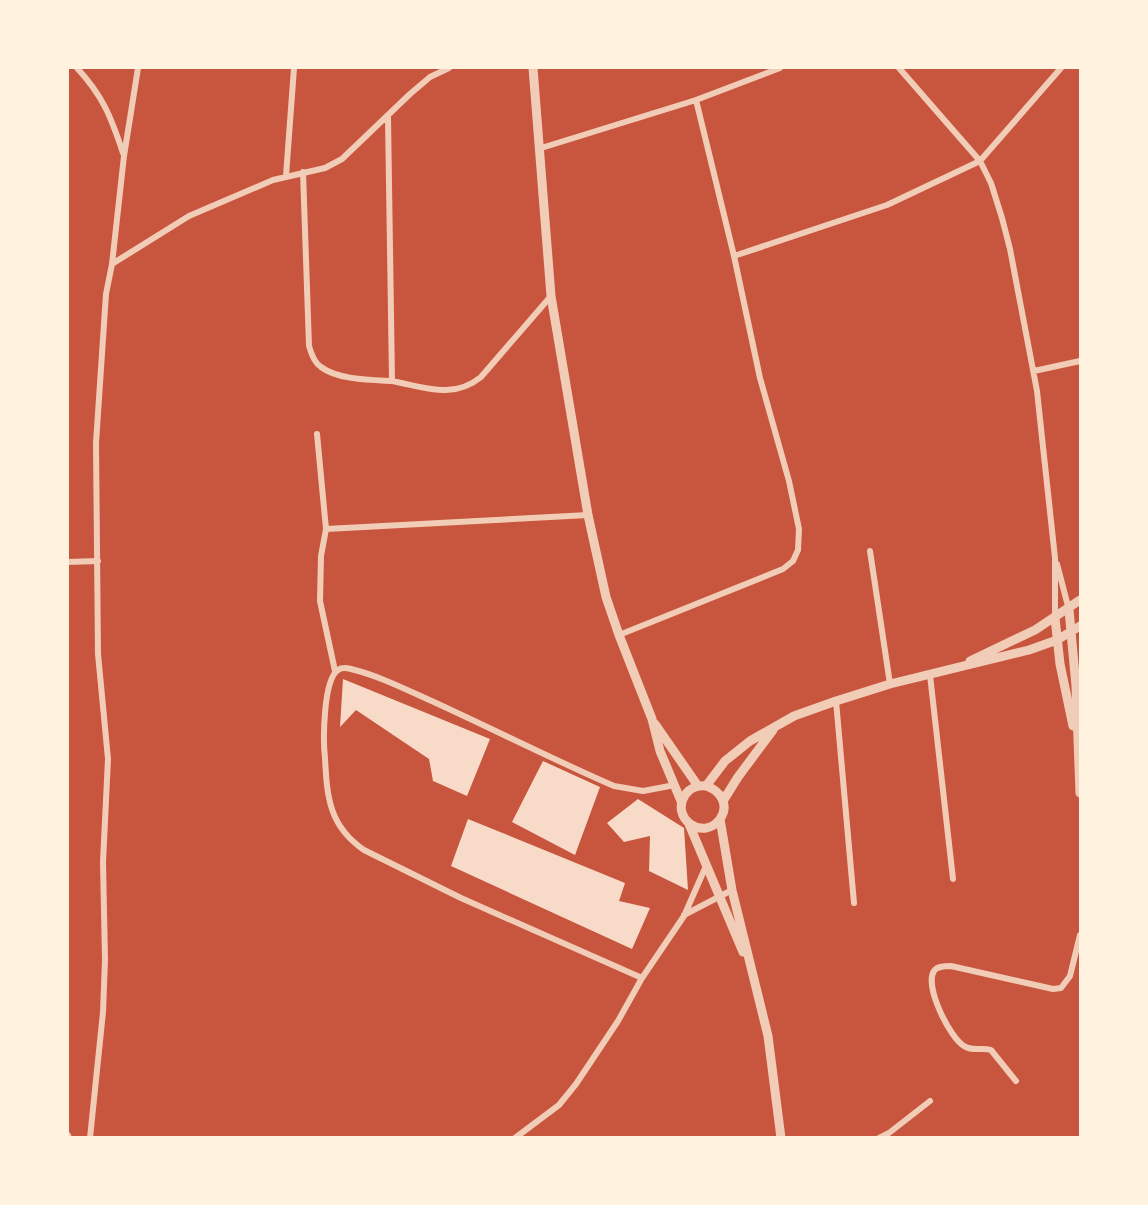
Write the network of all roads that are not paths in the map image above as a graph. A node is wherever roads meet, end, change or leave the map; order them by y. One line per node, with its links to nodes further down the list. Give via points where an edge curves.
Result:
1 (77, 68): 12 (street, via 105,104)
2 (138, 68): 12 (street)
3 (294, 68): 15 (street)
4 (449, 68): 10 (street, via 430,77)
5 (533, 68): 11 (street)
6 (780, 68): 9 (street)
7 (899, 68): 13 (street)
8 (1061, 68): 13 (street)
9 (696, 100): 11 (street); 16 (street)
10 (388, 117): 14 (street, via 342,159 325,168); 21 (street)
11 (538, 149): 18 (street)
12 (124, 156): 17 (street)
13 (980, 161): 16 (street, via 864,214); 20 (street, via 1005,228)
14 (303, 172): 15 (street); 21 (street, via 309,346 313,357 320,367 349,378)
15 (286, 176): 17 (street, via 189,216)
16 (734, 256): 34 (street, via 760,378 793,500 799,529 798,550 783,569)
17 (112, 264): 27 (street, via 101,346 96,443)
18 (550, 296): 21 (street, via 472,384 447,391); 23 (street)
19 (1080, 362): 20 (street)
20 (1034, 370): 26 (street)
21 (392, 381)
22 (317, 434): 24 (street)
23 (588, 515): 24 (street); 34 (street, via 606,597)
24 (326, 529): 37 (street, via 320,601)
25 (870, 551): 39 (street)
26 (1055, 558): 30 (street); 31 (street)
27 (98, 561): 28 (street); 62 (street, via 98,654 108,778 103,862 103,1012)
28 (68, 562)
29 (1080, 600): 30 (street)
30 (1069, 610): 31 (street); 33 (street)
31 (1055, 618): 35 (street); 36 (street)
32 (1080, 626): 33 (street)
33 (1072, 633): 35 (street); 43 (street)
34 (619, 635): 41 (street)
35 (1057, 640): 36 (street, via 1001,658); 43 (street)
36 (958, 666): 38 (street)
37 (335, 671): 44 (street, via 350,668 397,686 614,786 643,791); 59 (street, via 325,712 327,790 334,818 350,840 461,898)
38 (930, 675): 39 (street); 52 (street)
39 (890, 684): 40 (street)
40 (836, 701): 42 (street, via 794,716); 55 (street)
41 (652, 719): 44 (street); 45 (street)
42 (774, 729): 45 (street, via 733,754); 48 (street)
43 (1077, 740): 46 (street)
44 (675, 785): 47 (street)
45 (702, 786): 47 (street, via 687,791); 48 (street, via 716,791)
46 (1080, 793)
47 (681, 801): 50 (street, via 683,818)
48 (723, 801): 49 (street)
49 (720, 819): 50 (street, via 702,828); 53 (street)
50 (689, 824): 51 (street)
51 (706, 866): 54 (street); 56 (street)
52 (953, 879)
53 (732, 890): 54 (street); 58 (street)
54 (719, 896): 56 (street); 58 (street)
55 (854, 903)
56 (684, 916): 59 (street)
57 (1080, 935): 60 (street, via 1070,975 1060,988 951,966 933,972 935,999 946,1025 966,1048 991,1050)
58 (753, 976): 64 (street, via 768,1036)
59 (642, 978): 63 (street, via 576,1084 559,1105)
60 (1016, 1081)
61 (930, 1101): 65 (street)
62 (90, 1137)
63 (515, 1137)
64 (781, 1137)
65 (879, 1137)

